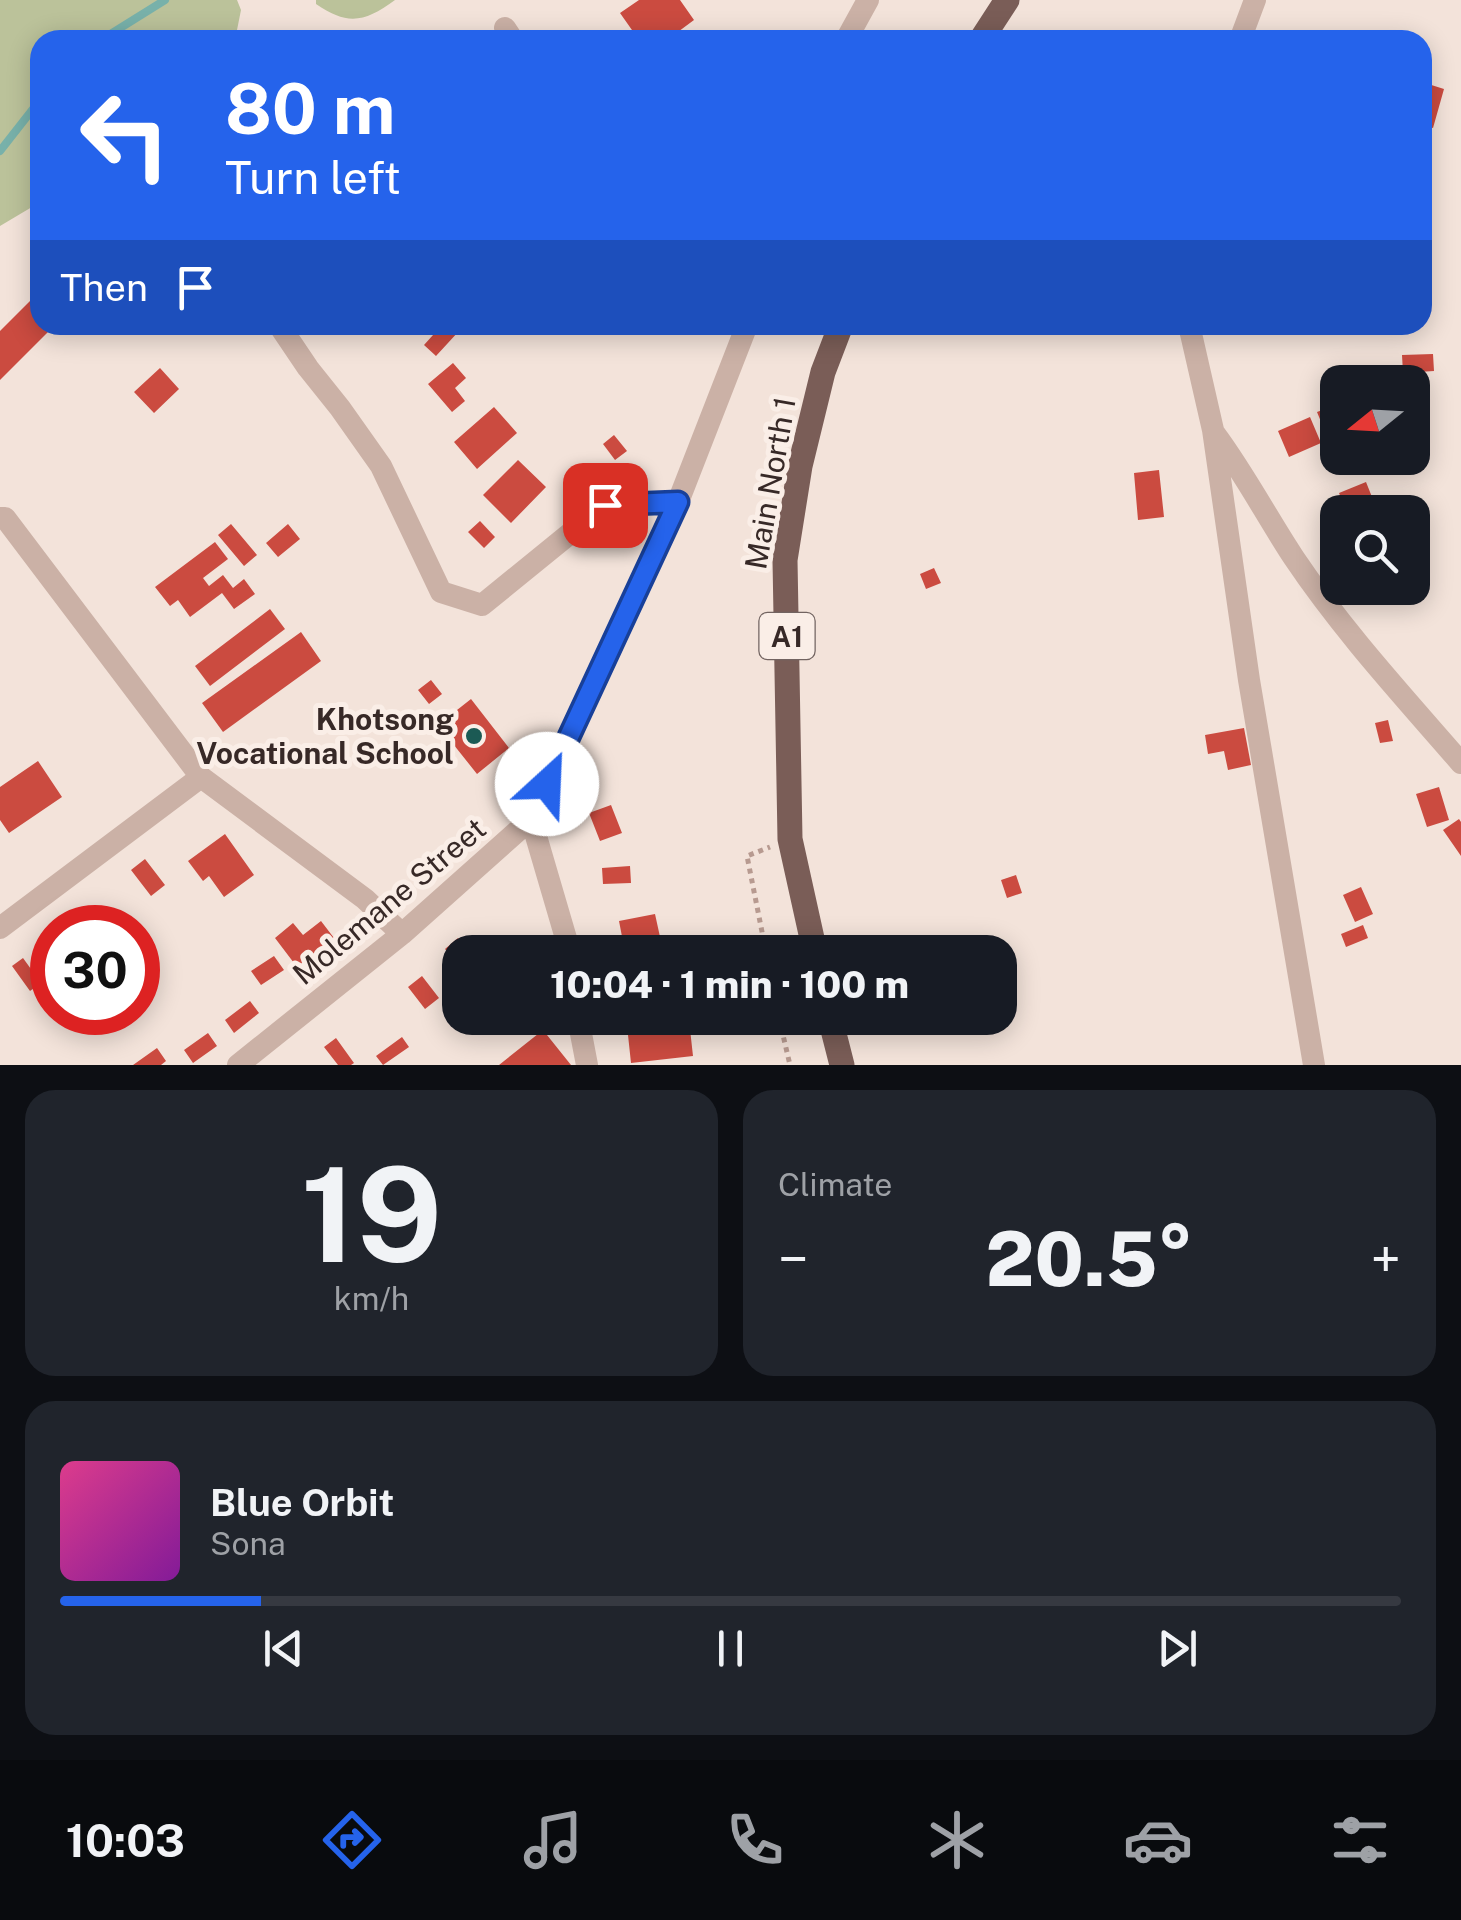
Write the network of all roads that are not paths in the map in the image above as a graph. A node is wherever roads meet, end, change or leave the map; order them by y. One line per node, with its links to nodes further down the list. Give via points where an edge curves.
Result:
1 (868, 0): 4 (street)
2 (1006, 0): 5 (main road)
3 (1255, 0): 6 (street)
4 (852, 30)
5 (987, 30)
6 (1244, 30)
7 (286, 335): 12 (street, via 381,466 441,592 482,605 605,505)
8 (736, 335): 12 (street, Molemane Street)
9 (837, 335): 20 (main road, Main North 1 / A1, via 800,466 785,560 790,839)
10 (1191, 335): 11 (street)
11 (1213, 430): 14 (street, via 1296,560); 26 (street)
12 (678, 502): 16 (street, Molemane Street)
13 (0, 518): 15 (street)
14 (1461, 763)
15 (201, 777): 17 (street); 18 (street)
16 (531, 819): 18 (street, Molemane Street); 19 (street)
17 (0, 928)
18 (402, 934): 23 (street, Molemane Street)
19 (565, 935)
20 (811, 935)
21 (581, 1035): 24 (street)
22 (834, 1035): 25 (main road)
23 (238, 1065)
24 (586, 1065)
25 (842, 1065)
26 (1314, 1065)

